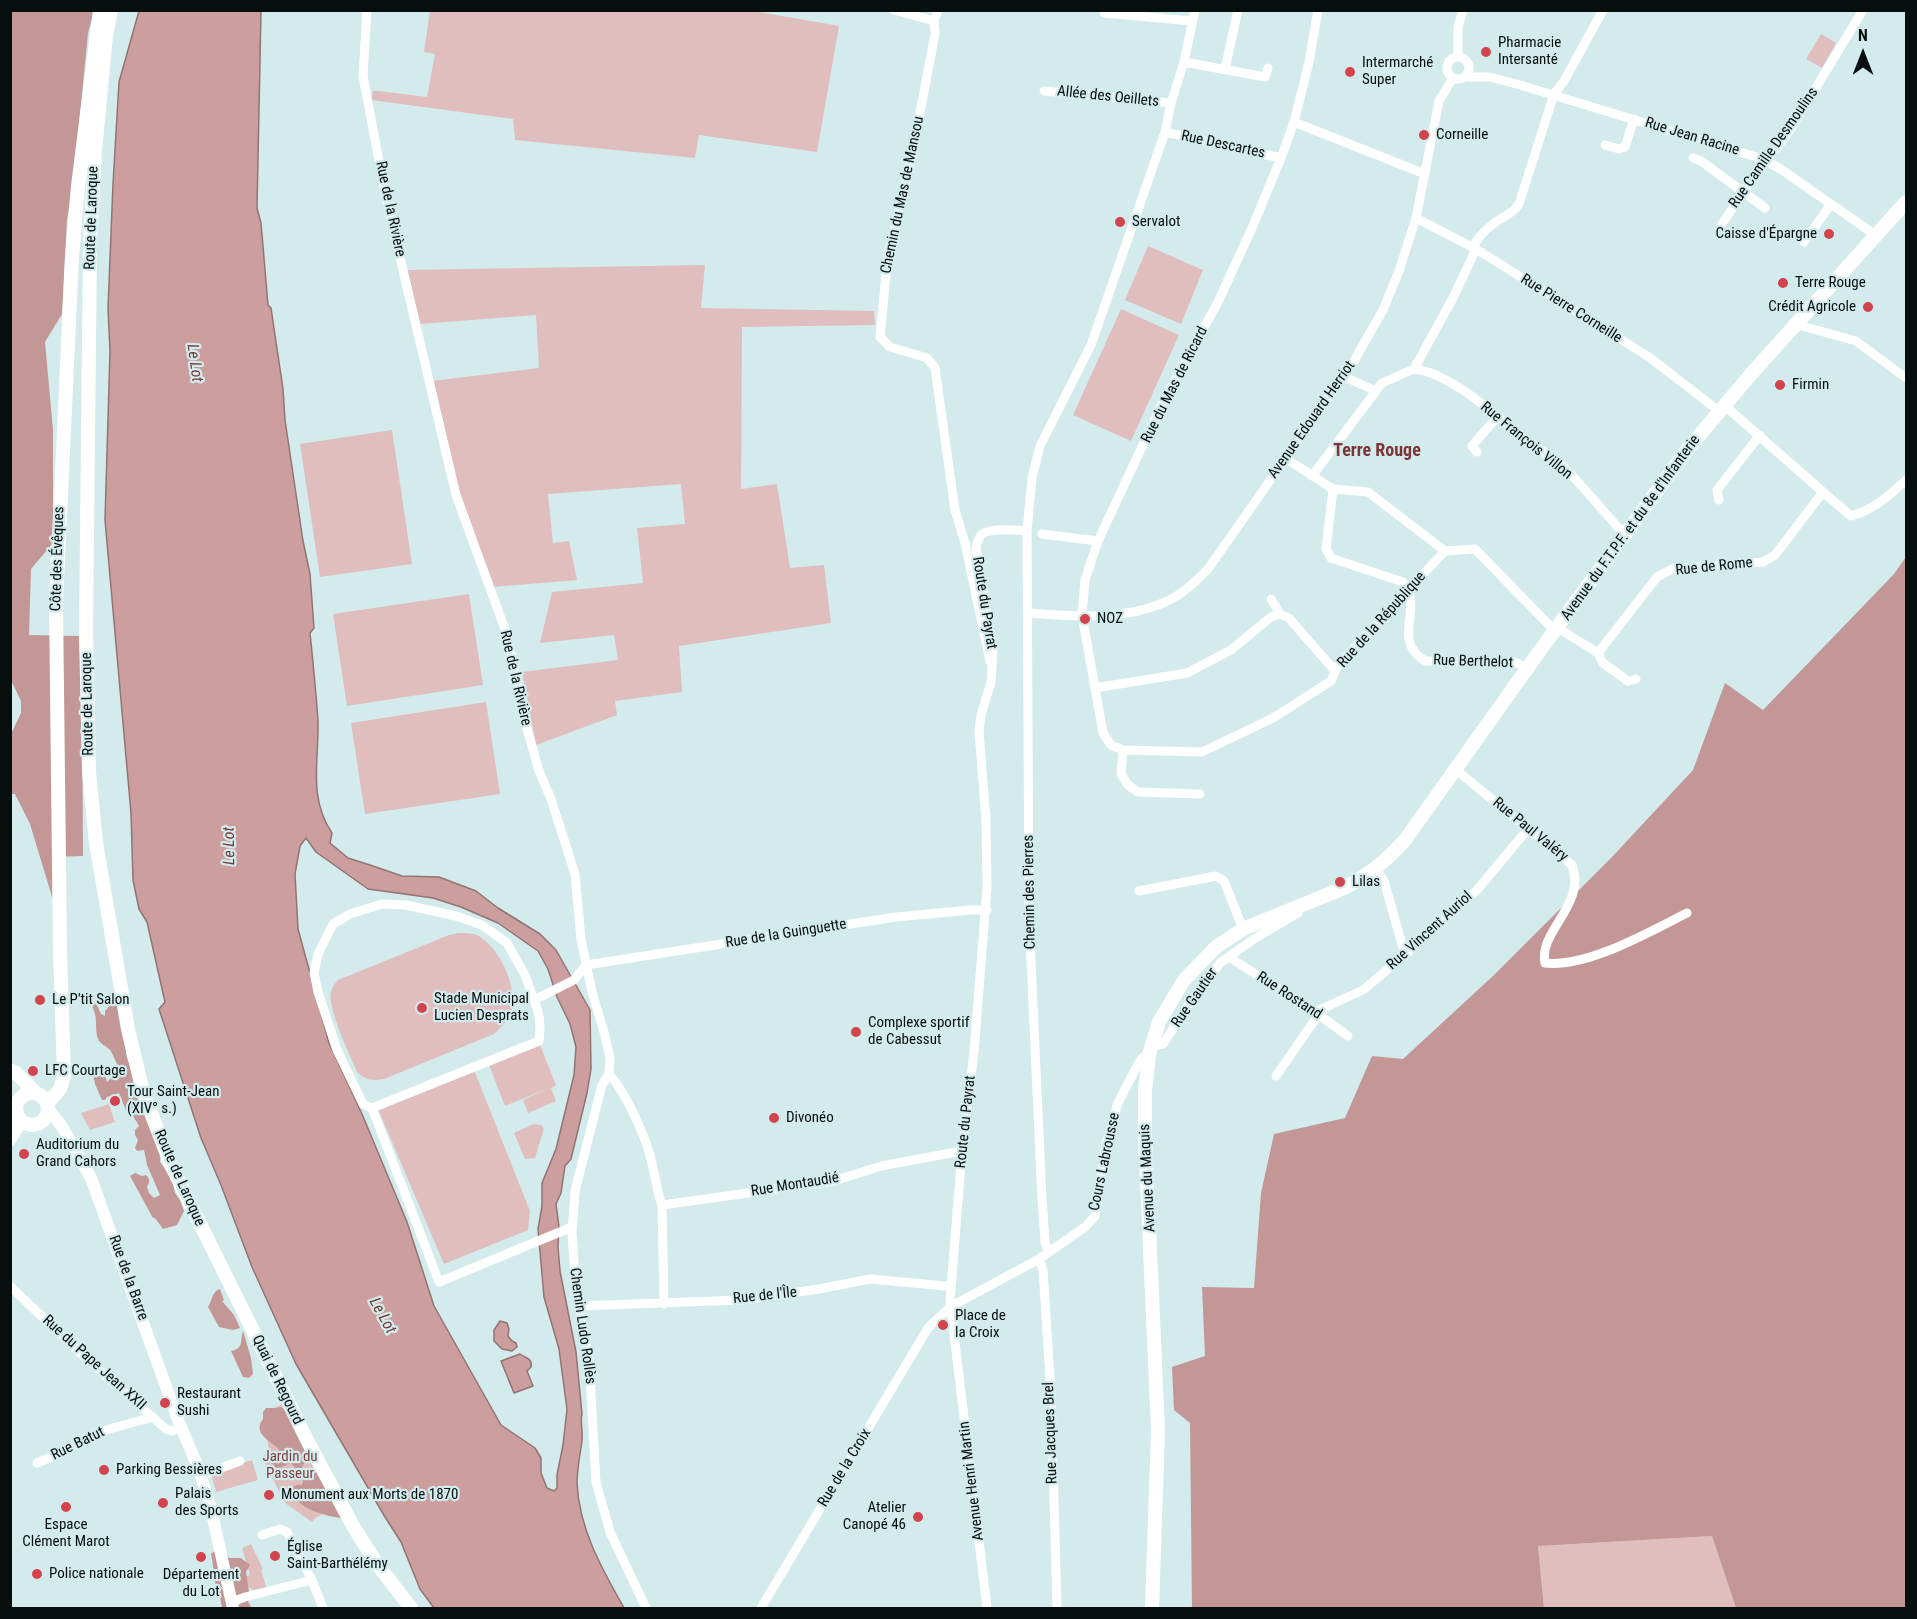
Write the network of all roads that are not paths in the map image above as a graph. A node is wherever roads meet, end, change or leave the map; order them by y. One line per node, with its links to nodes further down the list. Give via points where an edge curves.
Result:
1 (100, 10): 98 (main road, Côte des Évêques, via 78,186 67,340 56,603 64,1076)
2 (111, 10): 24 (main road, Route de Laroque)
3 (120, 10): 24 (main road, Route de Laroque)
4 (367, 10): 89 (street, Rue de la Rivière, via 363,76 386,198 456,495 507,635 539,771 575,874)
5 (894, 10): 14 (street)
6 (938, 10): 14 (street, Chemin du Mas de Mansou)
7 (1195, 10): 15 (street)
8 (1238, 10): 20 (street)
9 (1318, 10): 29 (street, Rue du Mas de Ricard)
10 (1463, 10): 16 (street, via 1458,27)
11 (1603, 10): 26 (street)
12 (1863, 10): 34 (street, Rue Camille Desmoulins, via 1792,127)
13 (1104, 13): 15 (street)
14 (934, 21): 72 (street, Chemin du Mas de Mansou, via 917,133 888,254 880,337 890,347 927,358 935,368 955,510)
15 (1192, 21): 17 (street)
16 (1458, 56): 18 (street); 23 (street, via 1446,66)
17 (1184, 62): 20 (street); 27 (street)
18 (1469, 65): 21 (street); 22 (street, Rue Jean Racine)
19 (1268, 68): 20 (street, via 1265,77)
20 (1225, 69)
21 (1466, 76): 22 (street, Rue Jean Racine); 23 (street)
22 (1490, 77): 26 (street, Rue Jean Racine)
23 (1453, 78): 35 (street, Avenue Edouard Herriot, via 1439,101)
24 (103, 81): 109 (main road, Route de Laroque, via 90,243 87,620 89,772 96,843 128,1029 143,1092 171,1165)
25 (1044, 91): 27 (street, Allée des Oeillets)
26 (1554, 94): 28 (street, Rue Jean Racine); 44 (street, via 1519,204 1492,224)
27 (1172, 103): 30 (street)
28 (1634, 118): 31 (street, via 1625,147); 34 (street, Rue Jean Racine)
29 (1294, 122): 32 (street, Rue du Mas de Ricard); 35 (street)
30 (1165, 132): 32 (street, Rue Descartes); 60 (street, via 1091,345 1040,446)
31 (1605, 146)
32 (1281, 158): 63 (street, Rue du Mas de Ricard, via 1218,302 1161,406)
33 (1693, 159): 36 (street)
34 (1763, 159): 36 (street, Rue Camille Desmoulins); 38 (street, Rue Jean Racine)
35 (1425, 174): 40 (street, Avenue Edouard Herriot)
36 (1743, 192): 39 (street); 41 (street, Rue Camille Desmoulins)
37 (1906, 202): 42 (main road, Avenue du F.T.P.F. et du 8e d'Infanterie)
38 (1831, 204): 42 (street, Rue Jean Racine); 43 (street)
39 (1765, 208)
40 (1416, 218): 44 (street, Rue Pierre Corneille); 47 (street, Avenue Edouard Herriot, via 1383,310)
41 (1722, 224)
42 (1877, 236): 45 (main road, Avenue du F.T.P.F. et du 8e d'Infanterie)
43 (1804, 242)
44 (1474, 248): 46 (street, via 1454,296); 50 (street, Rue Pierre Corneille, via 1649,357)
45 (1798, 322): 48 (street, via 1856,341); 50 (main road, Avenue du F.T.P.F. et du 8e d'Infanterie)
46 (1414, 369): 49 (street, via 1382,383); 51 (street, Rue François Villon, via 1450,382)
47 (1343, 376): 49 (street); 54 (street, Avenue Edouard Herriot)
48 (1906, 378)
49 (1376, 391): 55 (street)
50 (1722, 408): 52 (street); 62 (main road, Avenue du F.T.P.F. et du 8e d'Infanterie)
51 (1498, 416): 53 (street, via 1472,446); 62 (street, Rue François Villon, via 1564,467)
52 (1760, 435): 58 (street); 59 (street, via 1717,490)
53 (1477, 452)
54 (1285, 458): 55 (street); 69 (street, Avenue Edouard Herriot, via 1208,569 1190,587 1164,603 1132,613)
55 (1312, 476): 57 (street)
56 (1906, 480): 58 (street, via 1886,499 1851,516)
57 (1333, 489): 64 (street, via 1368,492); 65 (street, via 1326,549 1331,558 1403,582)
58 (1823, 492): 71 (street, Rue de Rome, via 1775,555 1763,562 1672,569 1658,578)
59 (1719, 500)
60 (1022, 531): 67 (street, Chemin des Pierres); 72 (street, Route du Payrat, via 990,531 977,540)
61 (1042, 534): 63 (street)
62 (1624, 534): 70 (main road, Avenue du F.T.P.F. et du 8e d'Infanterie)
63 (1098, 541): 69 (street, Rue du Mas de Ricard, via 1085,580)
64 (1444, 550): 65 (street, Rue de la République); 70 (street, via 1475,549)
65 (1409, 589): 73 (street, Rue Berthelot, via 1412,597 1408,642 1414,654 1425,661 1515,662); 74 (street, Rue de la République)
66 (1271, 599): 68 (street)
67 (1029, 613): 69 (street, Avenue Edouard Herriot); 105 (street, Chemin des Pierres, via 1029,918 1042,1200)
68 (1280, 614): 74 (street, via 1289,618); 76 (street, via 1231,650 1188,673)
69 (1082, 615): 76 (street)
70 (1557, 629): 71 (street); 73 (main road, Avenue du F.T.P.F. et du 8e d'Infanterie)
71 (1598, 652): 75 (street, via 1603,663 1628,681)
72 (992, 664): 84 (street, Route du Payrat, via 979,731)
73 (1527, 668): 78 (main road, Avenue du F.T.P.F. et du 8e d'Infanterie)
74 (1335, 671): 77 (street, Rue de la République, via 1331,681 1273,718 1202,752)
75 (1636, 679)
76 (1095, 688): 77 (street, via 1103,733 1111,745)
77 (1123, 750): 79 (street, via 1121,774 1137,792)
78 (1455, 770): 80 (street, Rue Paul Valéry); 81 (main road, Avenue du F.T.P.F. et du 8e d'Infanterie, via 1405,840)
79 (1200, 794)
80 (1528, 829): 85 (street, Rue Paul Valéry, via 1572,865 1576,875 1568,907 1543,954 1545,963 1559,965 1603,953); 87 (street, Rue Vincent Auriol, via 1477,890)
81 (1376, 869): 83 (main road, Avenue du Maquis, via 1344,888); 87 (street, via 1384,880)
82 (1139, 891): 86 (street, via 1216,876 1224,881)
83 (1295, 908): 86 (main road, Avenue du Maquis); 88 (street, Rue Gautier, via 1298,913)
84 (987, 910): 89 (street, Rue de la Guinguette, via 896,917); 102 (street, Route du Payrat)
85 (1687, 913)
86 (1243, 929): 93 (main road, Avenue du Maquis, via 1216,947 1184,980 1159,1022)
87 (1405, 955): 91 (street, Rue Vincent Auriol, via 1363,990)
88 (1229, 957): 91 (street, Rue Rostand); 93 (street, Rue Gautier, via 1190,1002 1163,1044)
89 (586, 965): 90 (street, via 574,980); 95 (street, Rue de la Rivière, via 604,1032)
90 (534, 1000): 99 (street, via 541,1024 539,1041); 99 (street, via 507,943 482,925 406,905 382,904 333,924 318,954 314,973 318,992 337,1050 363,1104)
91 (1317, 1013): 92 (street, Rue Rostand); 96 (street)
92 (1348, 1036)
93 (1150, 1050): 105 (street, Cours Labrousse, via 1118,1103 1106,1144 1095,1216); 127 (main road, Avenue du Maquis, via 1145,1135 1158,1431)
94 (10, 1072): 97 (main road, via 16,1073); 100 (main road, via 18,1087)
95 (609, 1074): 103 (street, Rue de la Rivière, via 637,1121); 104 (street, Chemin Ludo Rollès, via 602,1085)
96 (1276, 1076)
97 (37, 1094): 98 (main road); 100 (main road, via 27,1094)
98 (48, 1106): 100 (main road, via 44,1120 36,1125 26,1124); 114 (main road, Rue de la Barre, via 91,1178)
99 (372, 1108): 104 (street, via 439,1282)
100 (16, 1110): 101 (main road, via 15,1134)
101 (10, 1140)
102 (962, 1151): 103 (street, Rue Montaudié, via 880,1166 834,1182); 107 (street, Route du Payrat)
103 (662, 1205): 110 (street, Rue de la Rivière)
104 (568, 1229): 111 (street, Chemin Ludo Rollès)
105 (1049, 1251): 106 (street, Cours Labrousse)
106 (1038, 1259): 112 (street, Cours Labrousse); 126 (street, Rue Jacques Brel, via 1043,1270 1051,1394)
107 (951, 1285): 110 (street, Rue de l'Île, via 870,1279 742,1300); 112 (street)
108 (10, 1286): 113 (street, Rue du Pape Jean XXII)
109 (239, 1303): 122 (main road, Quai de Regourd, via 353,1526)
110 (664, 1304): 111 (street, Rue de l'Île)
111 (578, 1306): 123 (street, Chemin Ludo Rollès, via 589,1359 596,1482 610,1532)
112 (950, 1307): 124 (street, Rue de la Croix, via 928,1328); 125 (street, Avenue Henri Martin)
113 (153, 1417): 114 (street, Rue du Pape Jean XXII, via 169,1430); 116 (street, Rue Batut, via 95,1433)
114 (181, 1427): 117 (main road, Rue de la Barre)
115 (240, 1461): 117 (street)
116 (37, 1463)
117 (200, 1476): 120 (main road, Rue de la Barre)
118 (262, 1535): 119 (street, via 285,1531)
119 (312, 1580): 120 (street); 121 (street)
120 (233, 1605)
121 (323, 1608)
122 (411, 1608)
123 (646, 1608)
124 (761, 1608)
125 (987, 1608)
126 (1057, 1608)
127 (1152, 1608)

